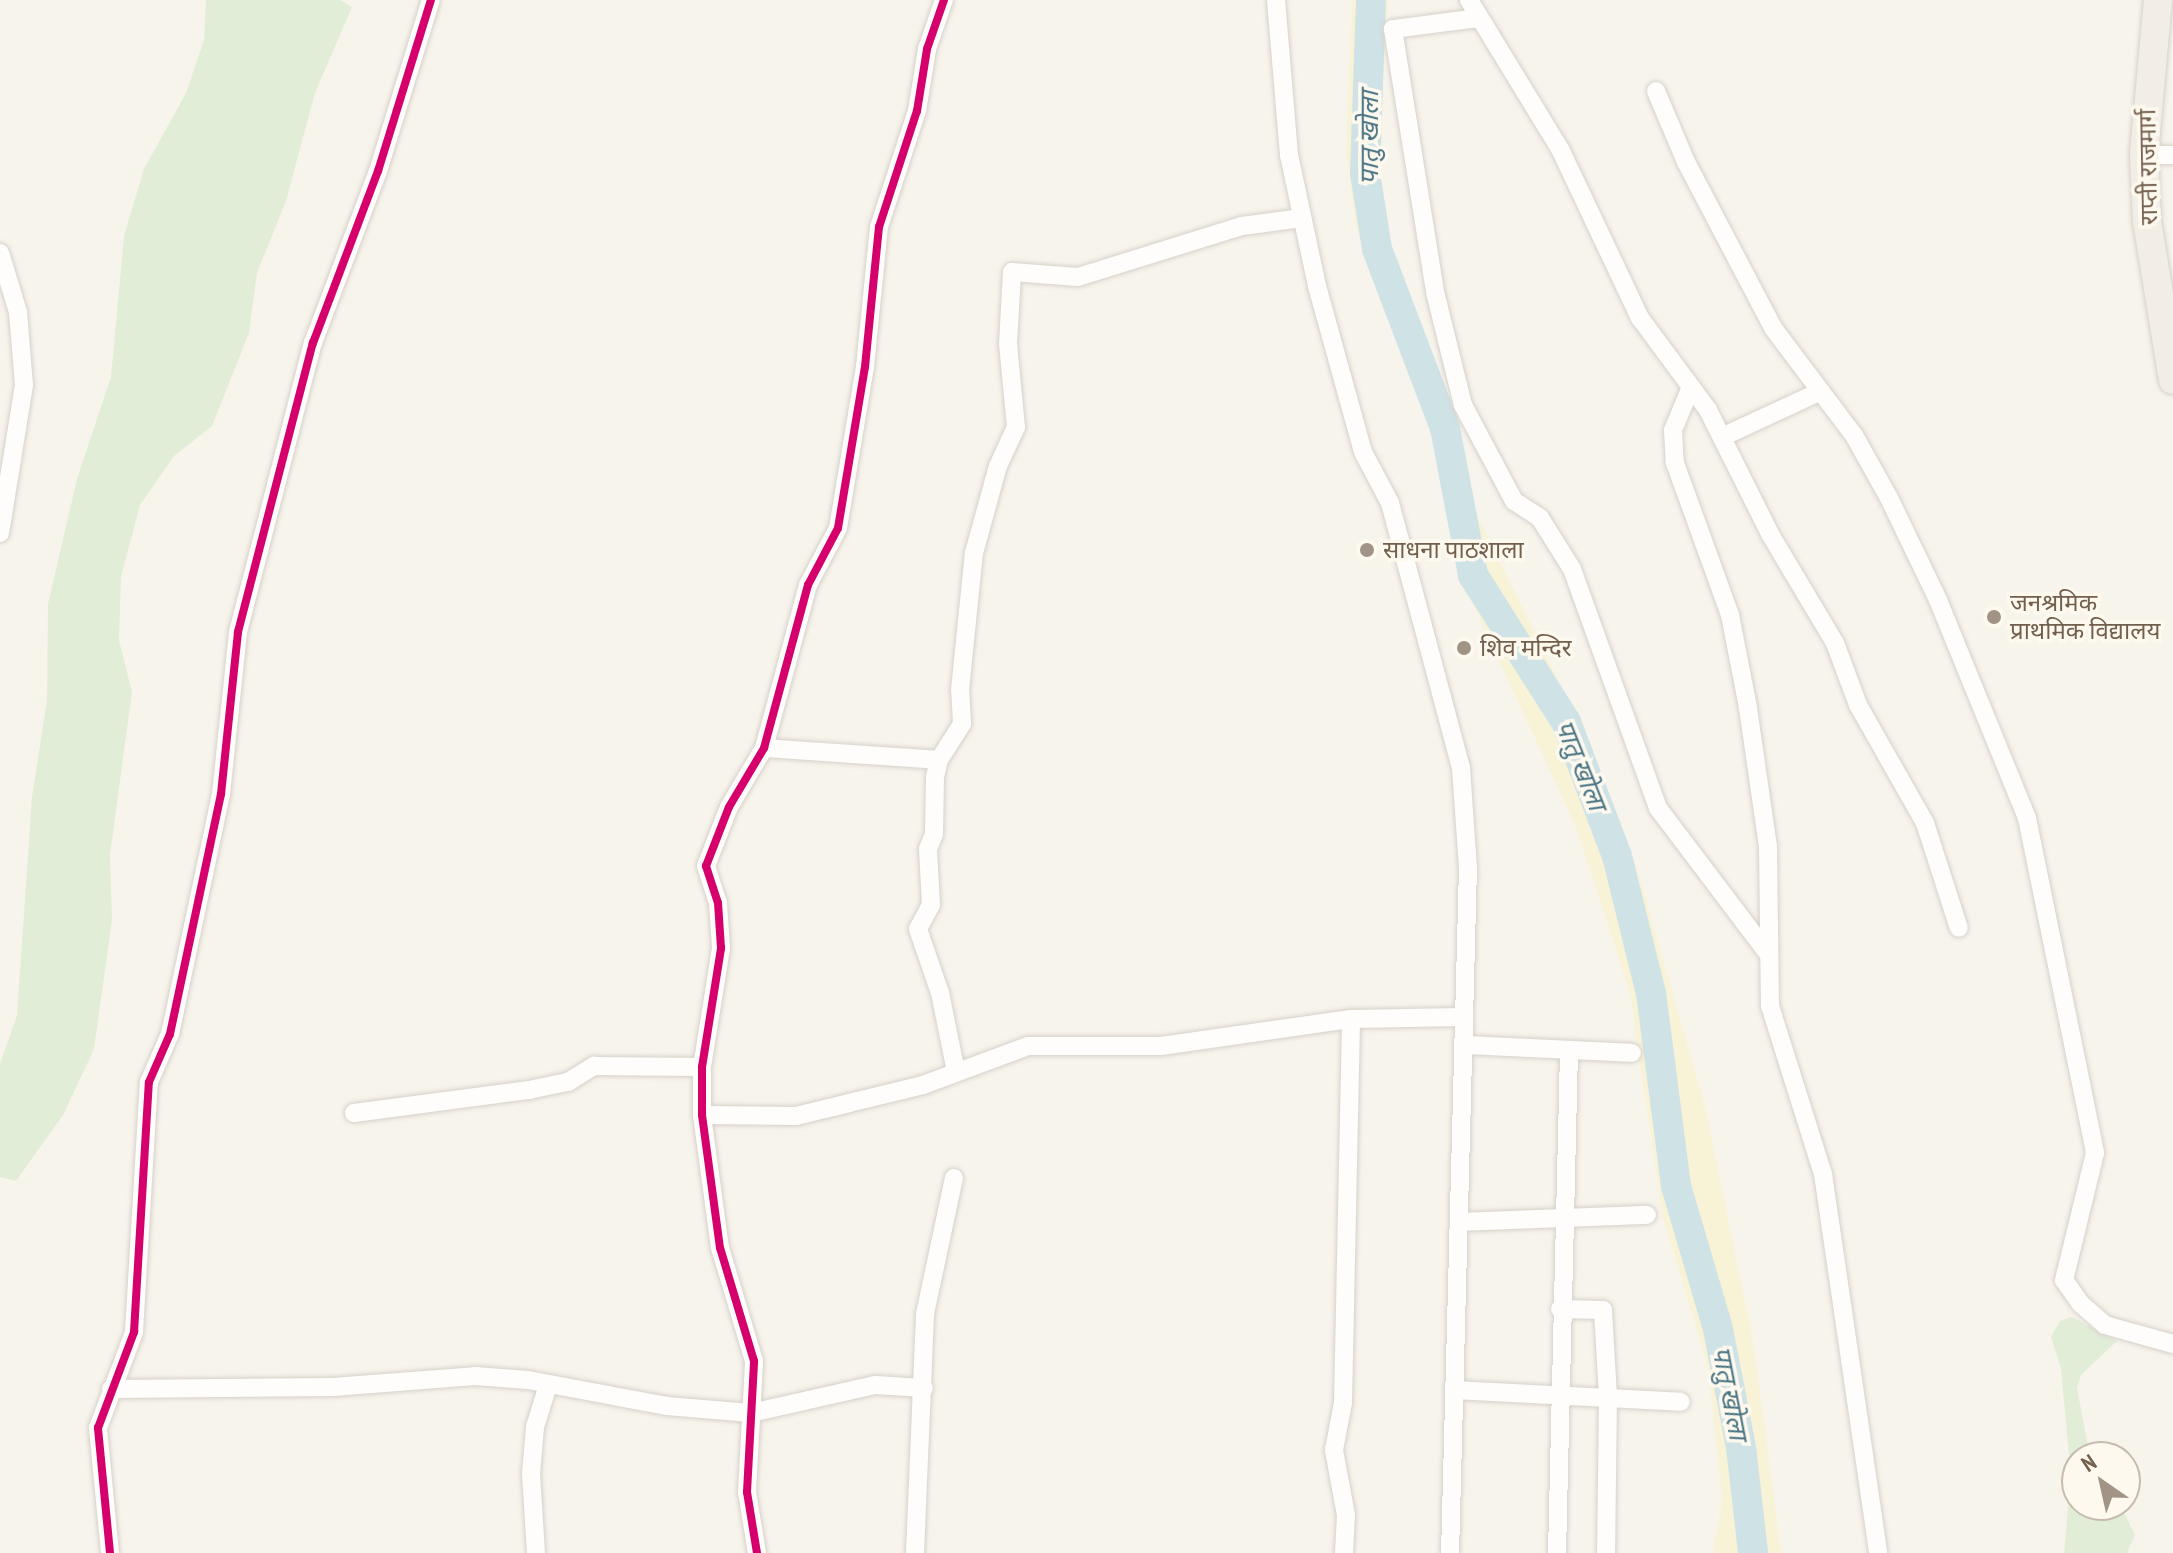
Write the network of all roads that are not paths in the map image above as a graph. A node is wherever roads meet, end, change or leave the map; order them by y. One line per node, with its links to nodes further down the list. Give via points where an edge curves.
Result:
1 (431, 0): 39 (street, via 378,171 313,343 238,632 221,794 170,1034 149,1082 134,1332)
2 (944, 0): 18 (street, via 927,49 917,111 879,227 871,323 838,528 808,585)
3 (1276, 0): 11 (street, via 1289,155)
4 (1469, 0): 6 (street)
5 (2158, 0): 7 (main road, राप्ती राजमार्ग)
6 (1478, 18): 14 (street, via 1561,151 1640,318); 21 (street, via 1393,29 1436,296 1463,405 1514,501 1540,518 1572,569 1658,808)
7 (2163, 31): 9 (main road, राप्ती राजमार्ग)
8 (1656, 91): 15 (street, via 1686,162 1773,328)
9 (2144, 155): 10 (street); 13 (main road, राप्ती राजमार्ग, via 2147,221)
10 (2173, 155)
11 (1301, 218): 19 (street, via 1242,226 1078,277 1012,272 1008,344 1016,427 998,466 974,553 960,690 962,724); 22 (street, via 1363,452 1390,503 1461,768 1468,867)
12 (0, 253): 17 (street, via 18,312 24,385)
13 (2173, 380)
14 (1691, 387): 16 (street); 21 (street, via 1673,430 1675,463 1727,604 1748,708 1768,846)
15 (1821, 391): 16 (street); 36 (street, via 1855,437 1938,600 2027,818 2095,1153 2064,1280 2105,1325)
16 (1722, 437): 20 (street, via 1770,534 1835,643 1858,705 1913,796)
17 (0, 533)
18 (764, 748): 19 (street); 27 (street, via 729,807 706,866 718,903 721,948)
19 (939, 760): 28 (street, via 934,834 928,849 931,905 918,929 940,993)
20 (1959, 928)
21 (1767, 952): 53 (street, via 1770,1006 1794,1096 1823,1174)
22 (1464, 1017): 23 (street); 24 (street)
23 (1351, 1019): 28 (street, via 1161,1046 1028,1046); 49 (street, via 1344,1388 1334,1450 1346,1515)
24 (1465, 1045): 25 (street); 34 (street)
25 (1569, 1053): 26 (street); 33 (street)
26 (1632, 1053)
27 (702, 1067): 29 (street, via 594,1066 568,1082 529,1090); 30 (street)
28 (956, 1072): 30 (street, via 796,1116)
29 (354, 1113)
30 (702, 1115): 44 (street, via 720,1248 754,1361)
31 (954, 1178): 38 (street, via 925,1314)
32 (1647, 1215): 33 (street)
33 (1566, 1220): 34 (street); 35 (street)
34 (1461, 1222): 40 (street)
35 (1560, 1309): 41 (street); 42 (street, via 1603,1310)
36 (2173, 1344)
37 (548, 1385): 39 (street, via 475,1376 333,1387); 44 (street, via 667,1406); 46 (street, via 535,1427 531,1474)
38 (924, 1388): 44 (street, via 875,1385); 48 (street)
39 (111, 1389): 45 (street, via 98,1428)
40 (1454, 1390): 41 (street); 50 (street)
41 (1557, 1394): 42 (street); 51 (street)
42 (1608, 1396): 43 (street); 52 (street)
43 (1681, 1402)
44 (751, 1413): 47 (street, via 747,1492)
45 (110, 1553)
46 (536, 1553)
47 (757, 1553)
48 (915, 1553)
49 (1344, 1553)
50 (1450, 1553)
51 (1557, 1553)
52 (1606, 1553)
53 (1878, 1553)

